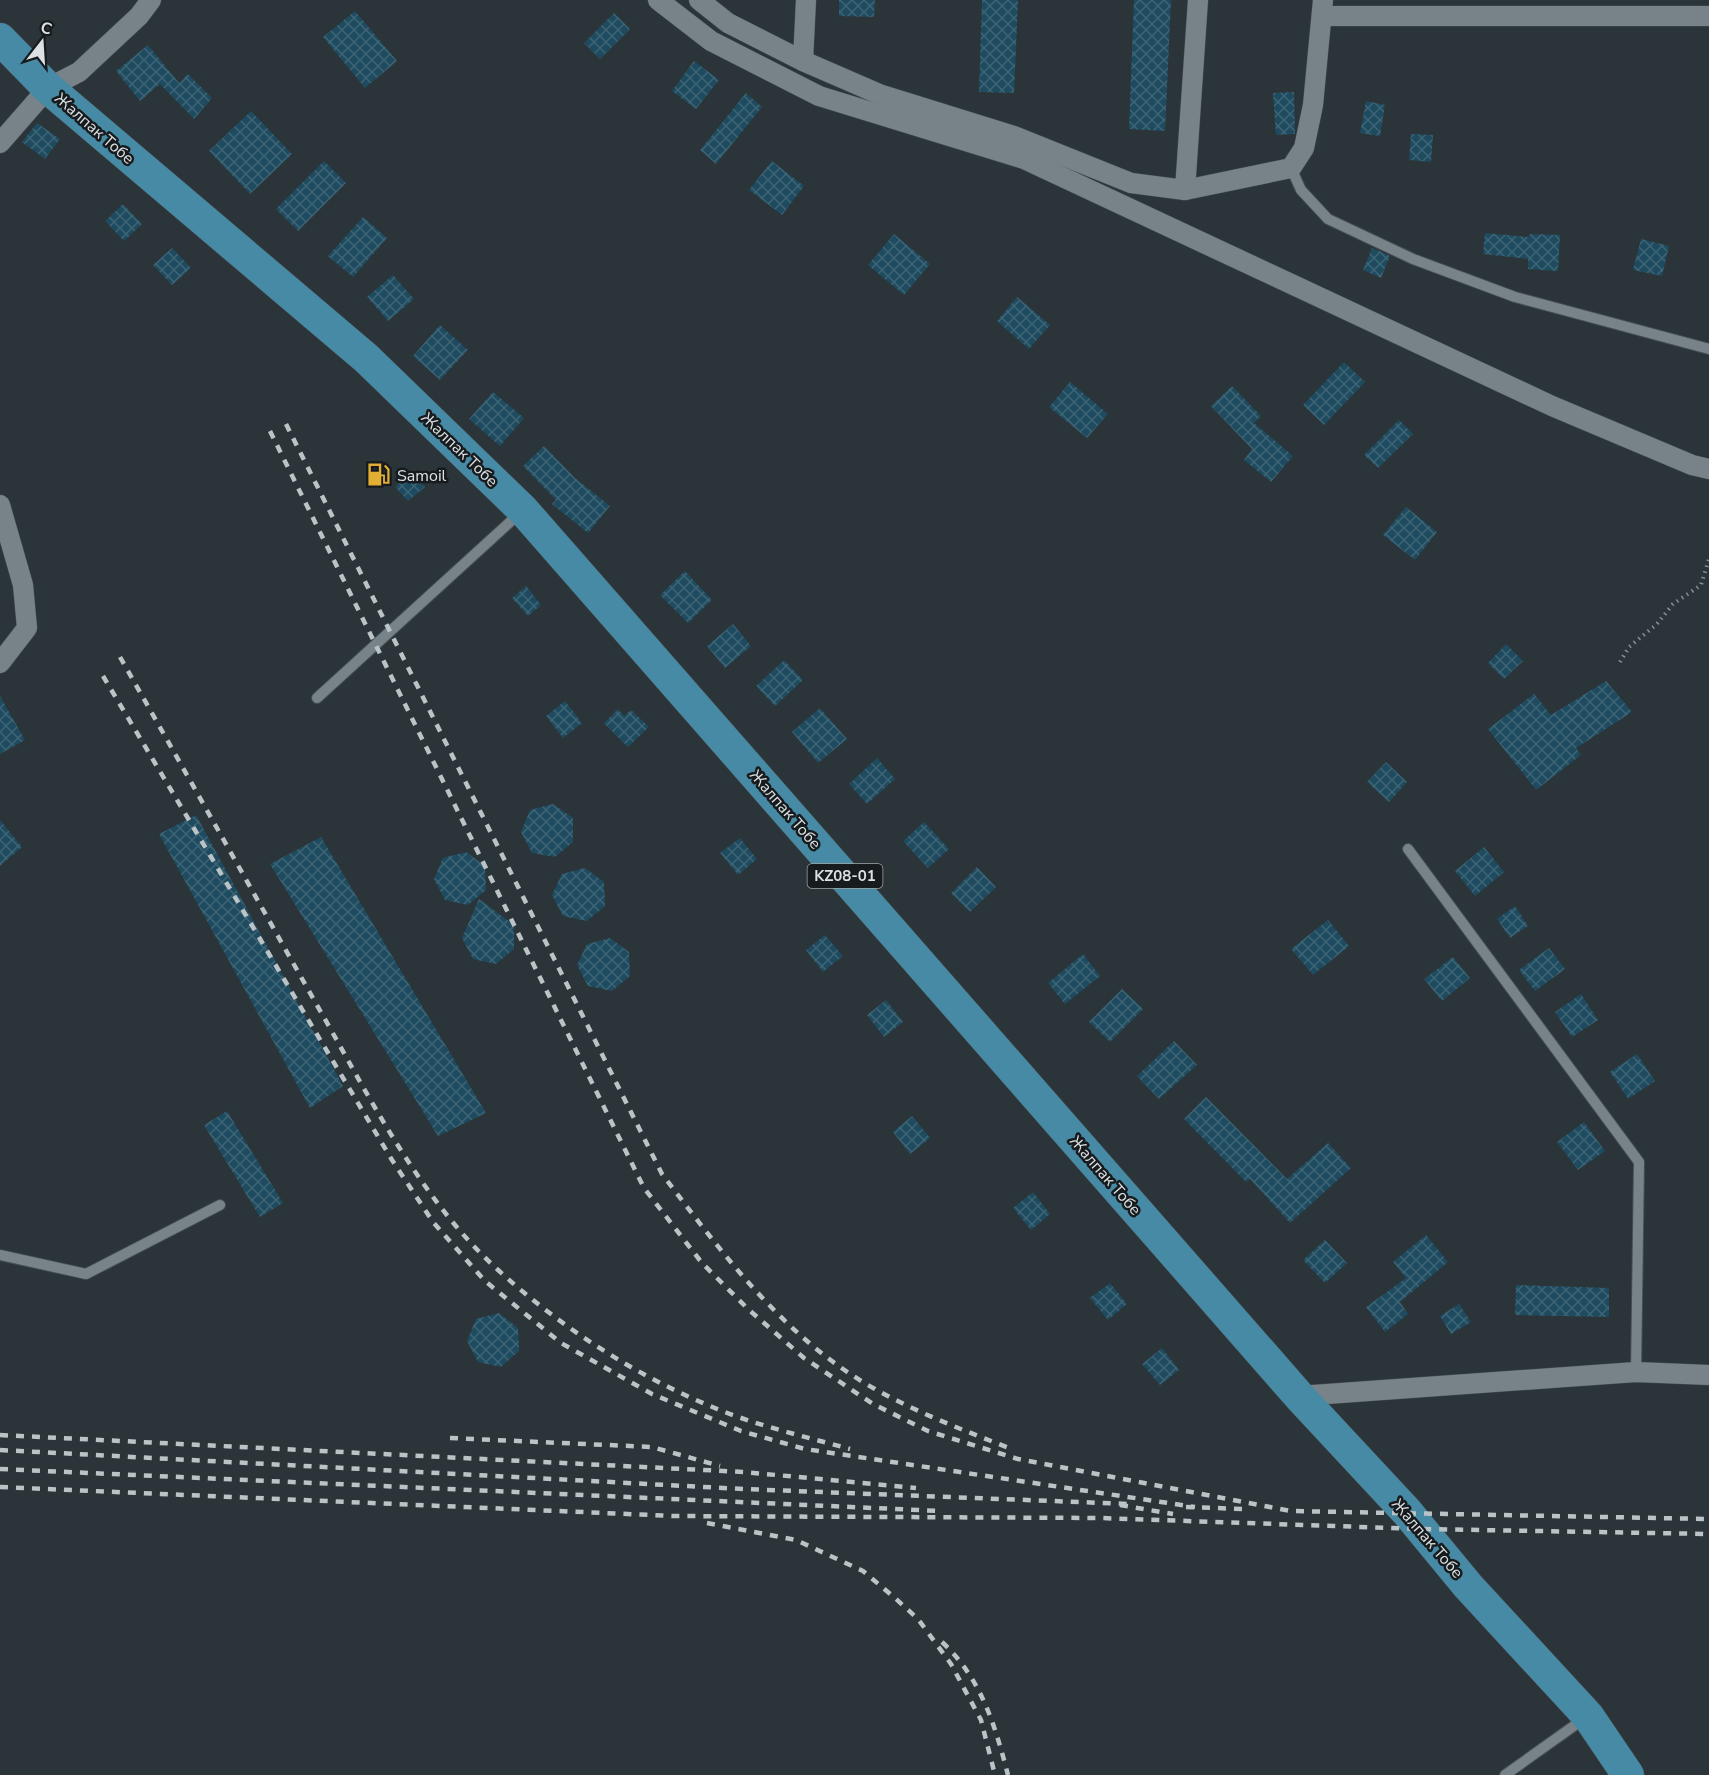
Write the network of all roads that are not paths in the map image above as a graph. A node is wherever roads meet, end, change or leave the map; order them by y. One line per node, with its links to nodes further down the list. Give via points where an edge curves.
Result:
1 (151, 0): 10 (street, via 79,72)
2 (658, 0): 15 (street, via 711,41 819,96 1024,159 1552,406)
3 (699, 0): 9 (street, via 728,23)
4 (806, 0): 9 (street)
5 (1198, 0): 13 (street)
6 (1323, 8): 7 (street); 12 (street, via 1304,148)
7 (1709, 16)
8 (0, 39): 10 (main road, Жалпак Тобе / KZ08-01)
9 (803, 61): 13 (street, via 879,93 1014,136 1131,183)
10 (48, 88): 11 (street); 17 (main road, Жалпак Тобе / KZ08-01, via 366,358)
11 (0, 143)
12 (1291, 168): 13 (street); 14 (lane, via 1301,190 1328,219 1413,259 1515,297)
13 (1185, 190)
14 (1709, 349)
15 (1707, 464)
16 (0, 505): 18 (street, via 23,585 27,628)
17 (523, 510): 19 (lane); 25 (main road, Жалпак Тобе / KZ08-01)
18 (0, 663)
19 (317, 698)
20 (1408, 849): 23 (lane, via 1639,1162)
21 (220, 1205): 22 (lane, via 86,1274)
22 (0, 1254)
23 (1636, 1372): 24 (street); 25 (street)
24 (1709, 1375)
25 (1299, 1396): 26 (main road, Жалпак Тобе / KZ08-01)
26 (1588, 1716): 27 (lane); 28 (main road, Жалпак Тобе / KZ08-01)
27 (1505, 1775)
28 (1628, 1775)

